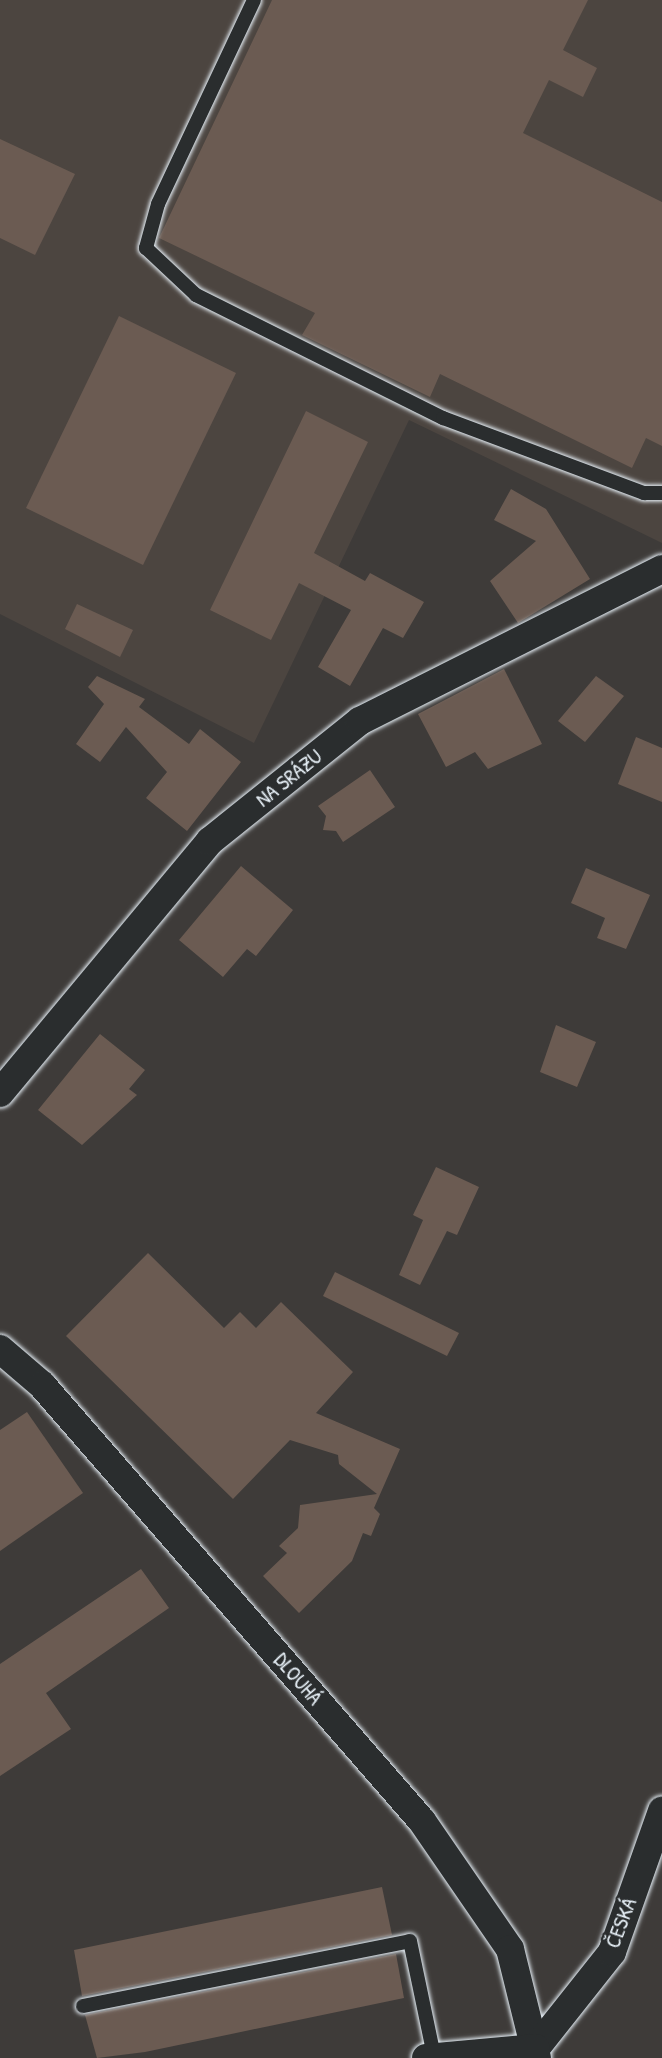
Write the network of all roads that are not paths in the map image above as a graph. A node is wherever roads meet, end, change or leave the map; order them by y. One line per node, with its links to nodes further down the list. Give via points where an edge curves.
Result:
1 (254, 0): 2 (lane, via 158,204 146,248 195,295 443,418 643,493)
2 (662, 493)
3 (662, 569): 4 (street, NA SRÁZU, via 360,721 210,841)
4 (0, 1093)
5 (0, 1349): 8 (street, DLOUHÁ, via 42,1385 422,1821 510,1949)
6 (662, 1811): 8 (street, ČESKÁ, via 612,1952)
7 (83, 2006): 9 (lane, via 410,1941)
8 (536, 2053): 9 (street)
9 (430, 2057)

